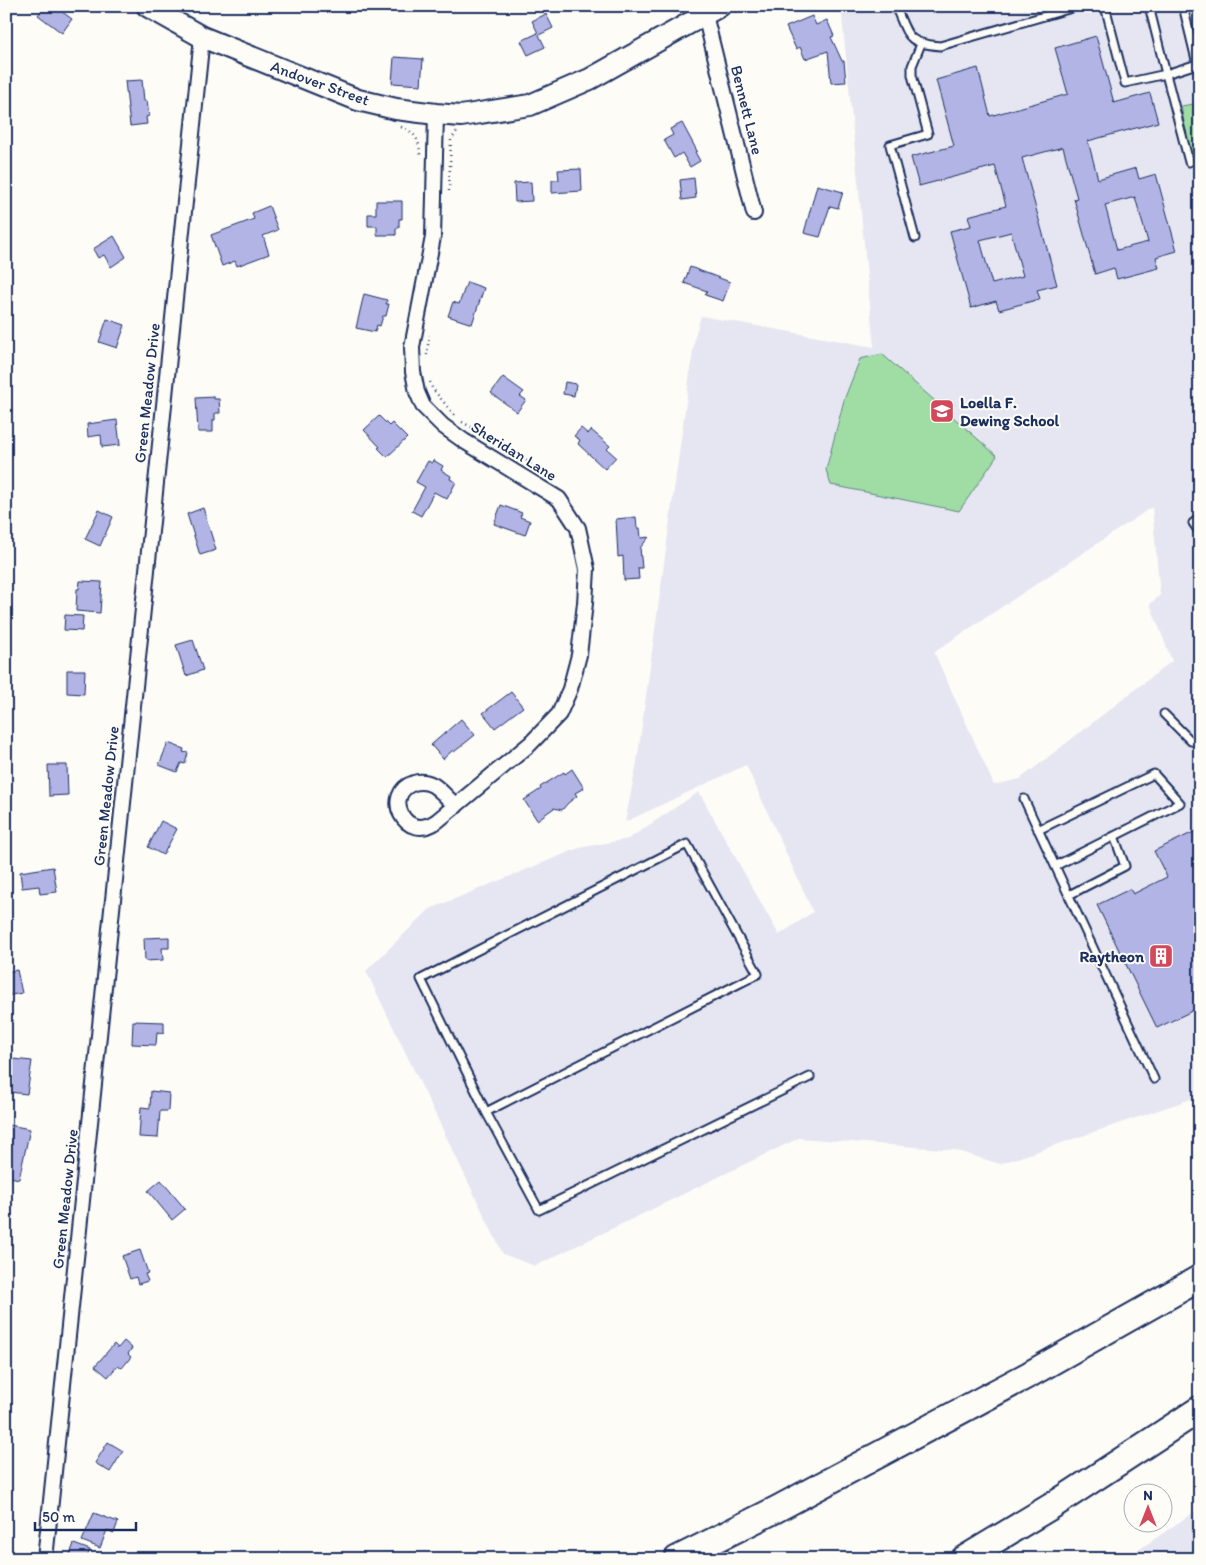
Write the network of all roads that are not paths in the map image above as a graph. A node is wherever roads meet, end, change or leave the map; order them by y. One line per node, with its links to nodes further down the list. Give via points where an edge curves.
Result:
1 (147, 6): 9 (main road, Andover Street)
2 (895, 6): 10 (lane, via 910,38)
3 (1086, 6): 7 (lane)
4 (1105, 6): 11 (lane, via 1125,83)
5 (1149, 6): 11 (lane)
6 (1183, 6): 11 (lane, via 1197,64)
7 (1078, 7): 10 (lane, via 940,46)
8 (711, 16): 12 (main road, Andover Street, via 590,79 530,106 461,116); 14 (street, Bennett Lane)
9 (202, 37): 12 (main road, Andover Street, via 358,100); 31 (street, Green Meadow Drive)
10 (920, 44): 15 (lane, via 912,75 928,134 890,145)
11 (1166, 74): 13 (lane)
12 (436, 114): 21 (street, Sheridan Lane, via 433,237 412,347 417,392 423,406 443,426 559,499 578,528 587,569 579,656 559,714 530,744)
13 (1189, 162)
14 (754, 213)
15 (915, 238)
16 (1200, 518): 17 (lane, via 1193,523)
17 (1200, 533)
18 (1164, 714): 19 (lane, via 1190,741)
19 (1200, 743)
20 (1024, 799): 22 (lane)
21 (456, 806)
22 (1038, 830): 23 (lane, via 1154,774 1180,803); 24 (lane)
23 (1114, 836): 24 (lane); 25 (lane, via 1125,866)
24 (1055, 866): 25 (lane)
25 (1069, 895): 27 (lane)
26 (810, 1077): 28 (lane, via 539,1210)
27 (1154, 1078)
28 (486, 1112): 28 (lane, via 422,979 687,844 758,974)
29 (1200, 1278): 32 (highway, via 1030,1374)
30 (1200, 1409): 33 (highway)
31 (45, 1559)
32 (677, 1559)
33 (964, 1559)

